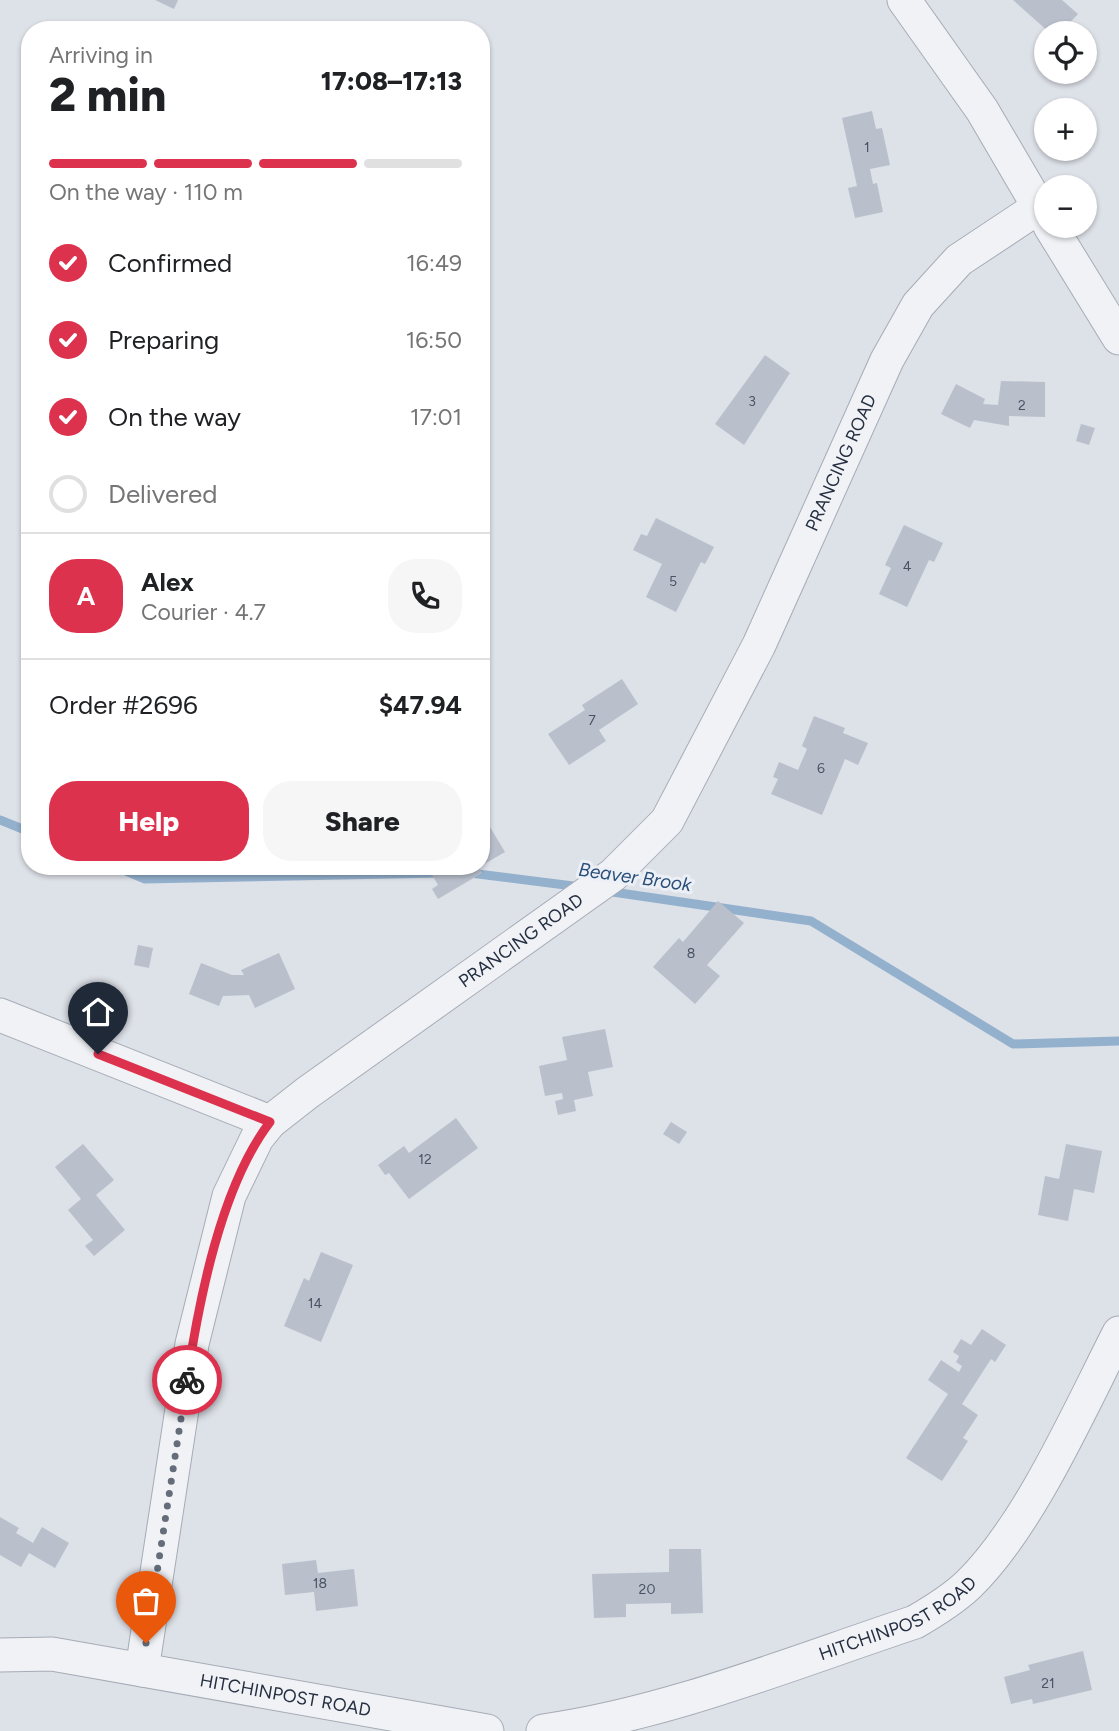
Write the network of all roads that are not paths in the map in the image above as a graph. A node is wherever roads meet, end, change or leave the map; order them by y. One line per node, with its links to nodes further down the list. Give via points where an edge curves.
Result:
1 (904, 0): 2 (street, via 982,110)
2 (1034, 198)
3 (1034, 222): 7 (street, PRANCING ROAD, via 959,260 918,305 887,360 760,645 667,821 613,875)
4 (1058, 238): 5 (street)
5 (1119, 338)
6 (0, 1015): 7 (street)
7 (270, 1122): 10 (street, PRANCING ROAD, via 243,1161 229,1196 192,1344)
8 (1119, 1333): 12 (street, HITCHINPOST ROAD, via 1017,1520 969,1584 943,1606 915,1622 712,1688 593,1724)
9 (0, 1655): 10 (street, HITCHINPOST ROAD, via 52,1654)
10 (142, 1670): 11 (street, HITCHINPOST ROAD)
11 (487, 1731)
12 (543, 1731)

